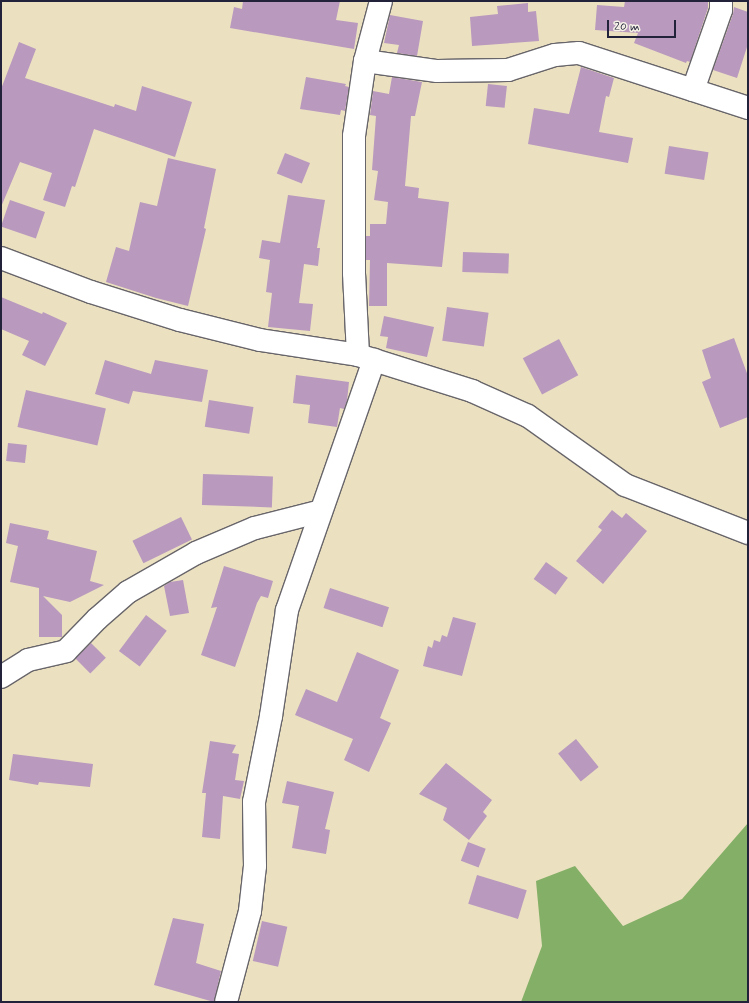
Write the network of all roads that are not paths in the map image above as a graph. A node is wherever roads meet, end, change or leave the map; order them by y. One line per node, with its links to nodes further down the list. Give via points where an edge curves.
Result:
1 (381, 1): 3 (street)
2 (721, 1): 4 (street, via 721,10)
3 (365, 61): 4 (street, via 437,71 508,70 555,55 579,54); 7 (street, via 354,136 354,273)
4 (692, 90): 5 (street)
5 (748, 108)
6 (1, 258): 7 (street, via 90,292 180,320 260,340)
7 (366, 358): 8 (street); 9 (street, via 472,391 528,416 624,485)
8 (321, 511): 10 (street, via 255,528 196,553 128,592 66,651 28,660); 11 (street, via 287,610 271,716 254,802 255,866 250,911)
9 (748, 533)
10 (1, 677)
11 (226, 1002)

